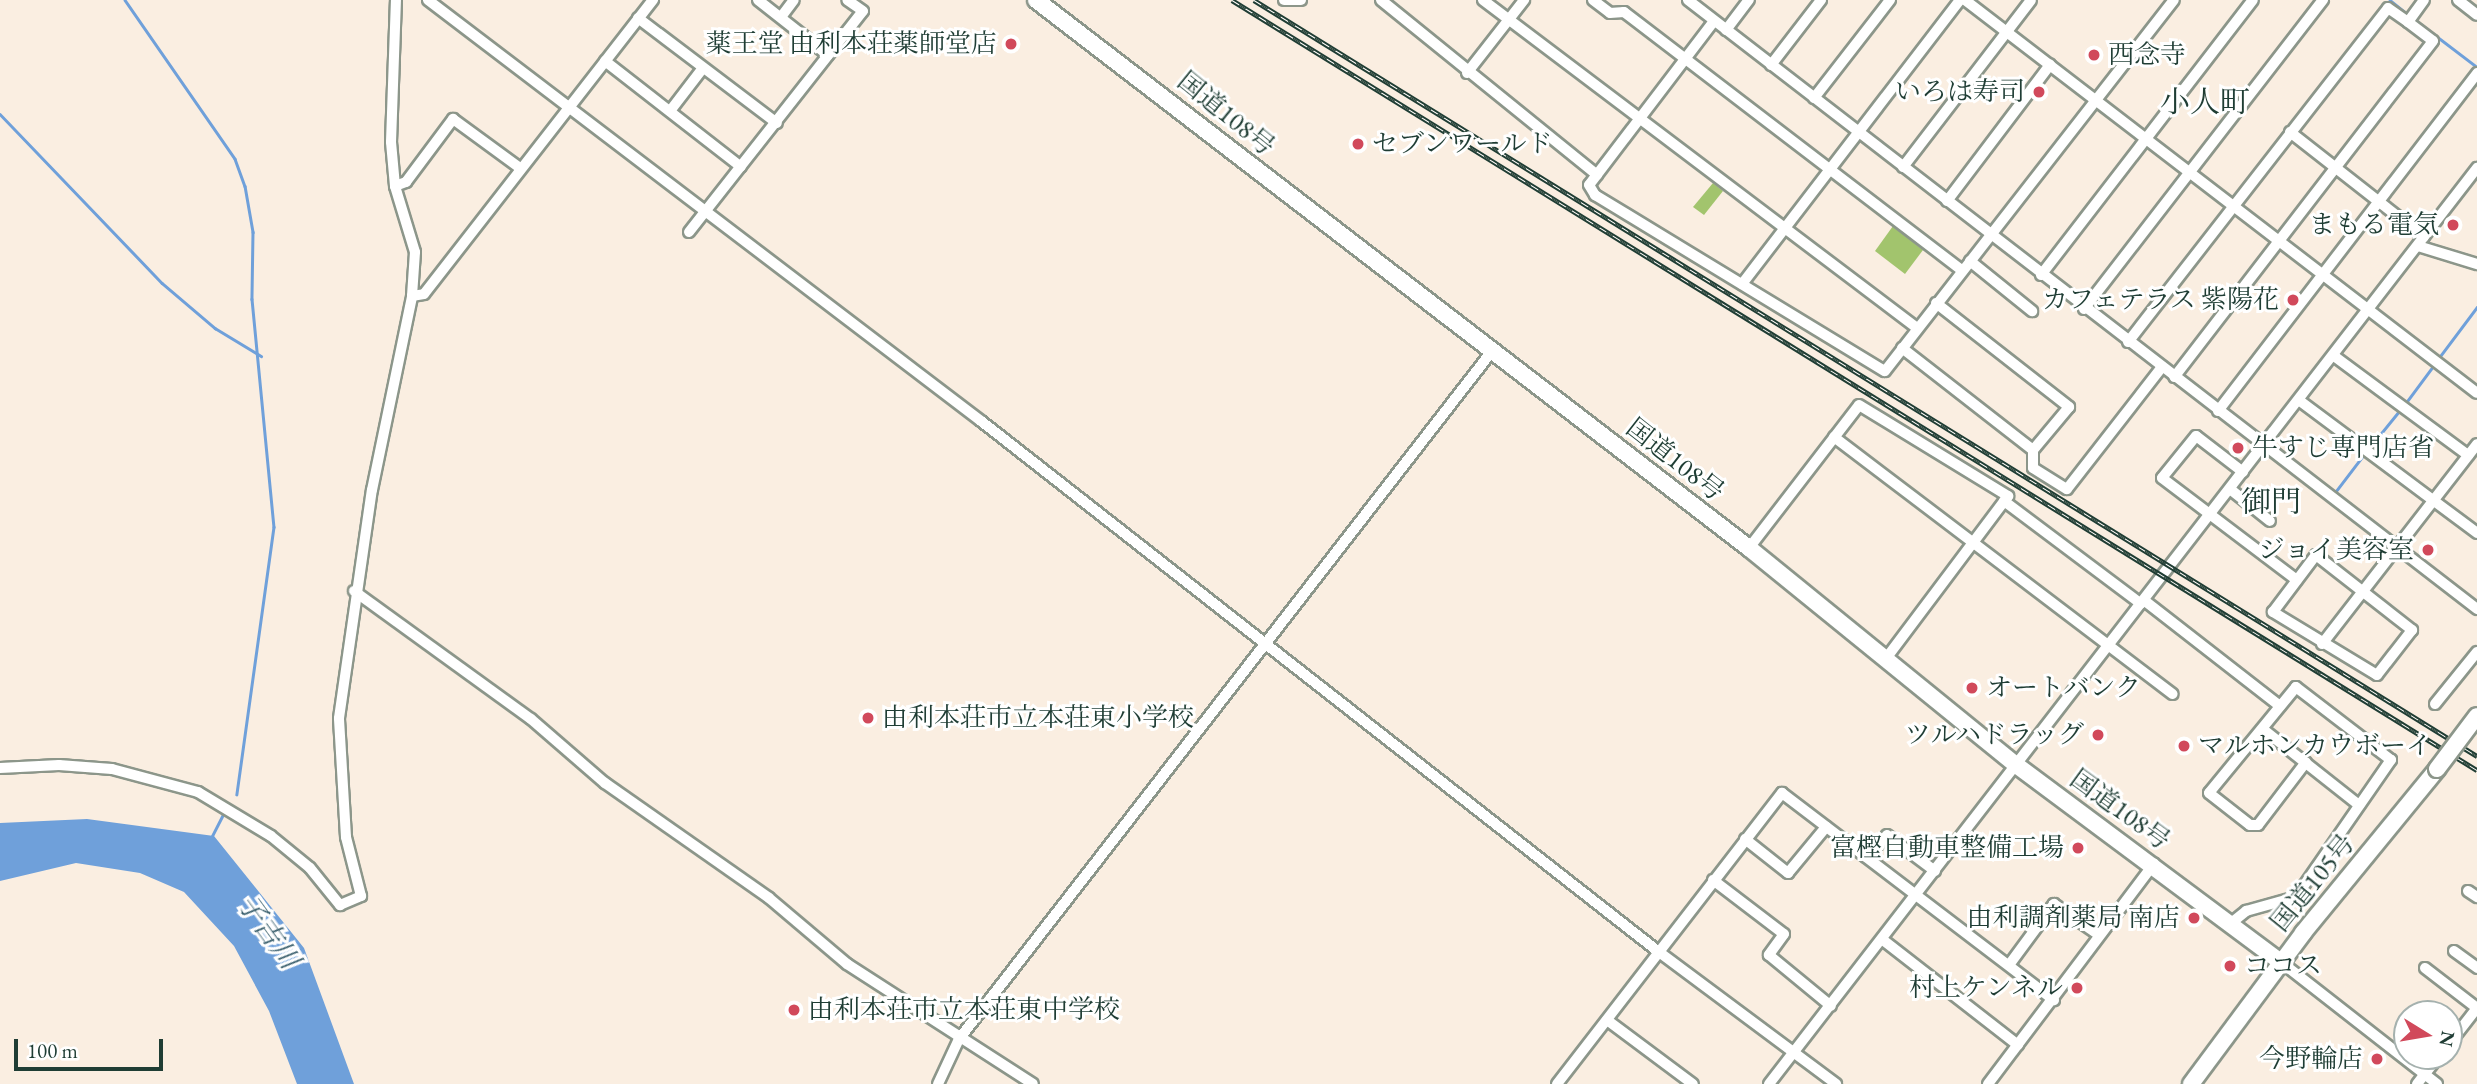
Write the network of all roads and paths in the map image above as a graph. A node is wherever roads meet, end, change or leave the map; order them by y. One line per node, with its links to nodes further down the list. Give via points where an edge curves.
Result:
1 (397, 0): 60 (street, via 391,142)
2 (428, 0): 45 (street)
3 (653, 0): 29 (street)
4 (758, 0): 28 (street)
5 (794, 0): 28 (street)
6 (847, 0): 35 (street, via 863,12)
7 (1035, 0): 86 (highway, 国道108号)
8 (1284, 0): 9 (street)
9 (1301, 0)
10 (1381, 0): 41 (street)
11 (1483, 0): 30 (street)
12 (1524, 0): 30 (street)
13 (1593, 0): 36 (street, via 1610,13 1624,12)
14 (1688, 0): 31 (street)
15 (1749, 0): 33 (street)
16 (1821, 0): 38 (street)
17 (1889, 0): 43 (street)
18 (1960, 0): 50 (street)
19 (1965, 0): 34 (street)
20 (2031, 0): 34 (street)
21 (2158, 0): 26 (street)
22 (2253, 0): 51 (street)
23 (2323, 0): 57 (street)
24 (2424, 0): 32 (street)
25 (2458, 0): 27 (street)
26 (2171, 4): 44 (street)
27 (2477, 15)
28 (781, 17): 35 (street)
29 (639, 18): 37 (street); 40 (street)
30 (1509, 20): 41 (street); 47 (street)
31 (1714, 21): 33 (street); 36 (street)
32 (2408, 22): 49 (street, via 2388,8); 54 (street, via 2432,41)
33 (1726, 30): 38 (street)
34 (2006, 32): 39 (street); 53 (street)
35 (828, 55): 48 (street)
36 (1686, 59): 47 (street); 56 (street)
37 (605, 61): 45 (street); 46 (street)
38 (1771, 65): 43 (street)
39 (2050, 65): 44 (street); 61 (street)
40 (703, 68): 46 (street); 48 (street)
41 (1467, 73): 59 (street)
42 (2477, 73): 62 (street)
43 (1814, 98): 50 (street)
44 (2097, 101): 51 (street); 67 (street)
45 (568, 108): 55 (street); 64 (street)
46 (670, 111): 52 (street)
47 (1640, 118): 59 (street); 65 (street)
48 (776, 123): 52 (street)
49 (2290, 132): 54 (street); 63 (street)
50 (1858, 133): 53 (street); 56 (street)
51 (2146, 139): 57 (street); 74 (street)
52 (741, 167): 64 (street)
53 (1903, 167): 61 (street)
54 (2335, 167): 62 (street); 68 (street)
55 (520, 168): 60 (street, via 453,119 406,182); 75 (street)
56 (1829, 169): 65 (street); 73 (street)
57 (2190, 173): 63 (street); 80 (street)
58 (2475, 173): 69 (street)
59 (1597, 175): 77 (street, via 1589,185 1595,195)
60 (395, 186): 72 (street, via 411,236)
61 (1947, 201): 67 (street)
62 (2379, 201): 69 (street); 76 (street)
63 (2233, 206): 68 (street); 84 (street)
64 (706, 213): 66 (street); 113 (street)
65 (1786, 228): 77 (street); 83 (street)
66 (689, 232)
67 (1991, 235): 70 (street); 74 (street)
68 (2278, 242): 76 (street); 89 (street)
69 (2421, 242): 71 (street); 82 (street)
70 (1970, 261): 73 (street); 81 (street)
71 (2477, 264)
72 (414, 267): 75 (street); 78 (street)
73 (1961, 270): 79 (street)
74 (2041, 275): 80 (street)
75 (438, 276): 78 (street, via 424,294)
76 (2323, 276): 82 (street); 92 (street)
77 (1742, 284): 85 (street, via 1885,371)
78 (412, 296): 110 (street)
79 (1936, 303): 83 (street); 96 (street, via 2069,407)
80 (2084, 309): 84 (street)
81 (2032, 311)
82 (2368, 311): 87 (street); 90 (street)
83 (1917, 328): 85 (street)
84 (2128, 342): 88 (street)
85 (1902, 348): 96 (street)
86 (1492, 351): 107 (highway, 国道108号); 113 (street)
87 (2334, 356): 91 (street); 97 (street)
88 (2162, 367): 89 (street); 96 (street, via 2067,489 2033,468)
89 (2174, 377): 92 (street)
90 (2477, 393)
91 (2300, 401): 95 (street); 101 (street)
92 (2218, 411): 95 (street)
93 (1834, 438): 100 (street, via 1859,405 2008,496); 105 (street); 107 (street)
94 (2477, 444): 97 (street)
95 (2264, 446): 98 (street); 106 (street)
96 (2033, 450)
97 (2468, 455): 101 (street)
98 (2243, 472): 99 (street); 102 (street, via 2196,436 2162,478)
99 (2230, 489): 102 (street); 103 (street)
100 (2004, 501): 105 (street); 111 (street)
101 (2433, 501): 104 (street); 106 (street)
102 (2209, 515): 108 (street); 111 (street)
103 (2270, 521)
104 (2477, 533)
105 (1972, 545): 115 (street); 117 (street)
106 (2397, 546): 109 (street); 112 (street)
107 (1749, 548): 117 (highway, 国道108号)
108 (2297, 580): 109 (street, via 2316,555); 114 (street, via 2273,612)
109 (2364, 589): 114 (street); 114 (street, via 2412,631 2377,675)
110 (354, 591): 125 (street, via 340,704 339,774 346,837 361,896 340,905 310,868 271,836 198,792 113,769); 147 (street, via 531,719 605,783 769,898 847,964)
111 (2143, 603): 115 (street); 120 (street)
112 (2477, 609)
113 (1264, 643): 138 (street); 147 (street)
114 (2322, 644)
115 (2106, 646): 118 (street); 124 (street)
116 (2477, 652): 119 (street)
117 (1885, 660): 124 (highway, 国道108号)
118 (2172, 694)
119 (2435, 704)
120 (2280, 706): 122 (street); 126 (street, via 2296,687 2390,760)
121 (2477, 716): 139 (highway, 国道105号, bridge)
122 (2264, 730): 123 (street); 123 (street, via 2209,793 2240,817 2258,825)
123 (2306, 762): 126 (street)
124 (2015, 764): 130 (highway, 国道108号); 131 (street)
125 (0, 768)
126 (2359, 805): 134 (street, via 2296,897 2246,911)
127 (1826, 827): 128 (street, via 1788,873); 128 (street, via 1782,793); 129 (street)
128 (1745, 839): 132 (street)
129 (1866, 857): 131 (street, via 1887,835); 133 (street)
130 (2154, 864): 134 (highway, 国道108号); 135 (street)
131 (1935, 871): 133 (street)
132 (1713, 880): 138 (street); 144 (street, via 1784,934 1769,955)
133 (1917, 897): 136 (street); 140 (street)
134 (2230, 924): 139 (highway, 国道108号)
135 (2099, 936): 140 (street, via 2054,904); 143 (street)
136 (1883, 940): 144 (street); 148 (street)
137 (2454, 951): 142 (street)
138 (1659, 952): 145 (street); 149 (street)
139 (2281, 962): 150 (street); 158 (highway, 国道105号)
140 (2009, 965): 143 (street)
141 (2425, 968): 146 (street, via 2477,1008)
142 (2477, 968)
143 (2054, 1000): 148 (street)
144 (1831, 1006): 149 (street)
145 (1608, 1020): 153 (street); 154 (street)
146 (2463, 1026)
147 (959, 1038): 151 (street); 152 (street)
148 (2018, 1045): 157 (street)
149 (1795, 1052): 155 (street); 156 (street)
150 (2421, 1079): 159 (street)
151 (938, 1084)
152 (1033, 1084)
153 (1557, 1084)
154 (1693, 1084)
155 (1769, 1084)
156 (1836, 1084)
157 (1988, 1084)
158 (2191, 1084)
159 (2437, 1084)

